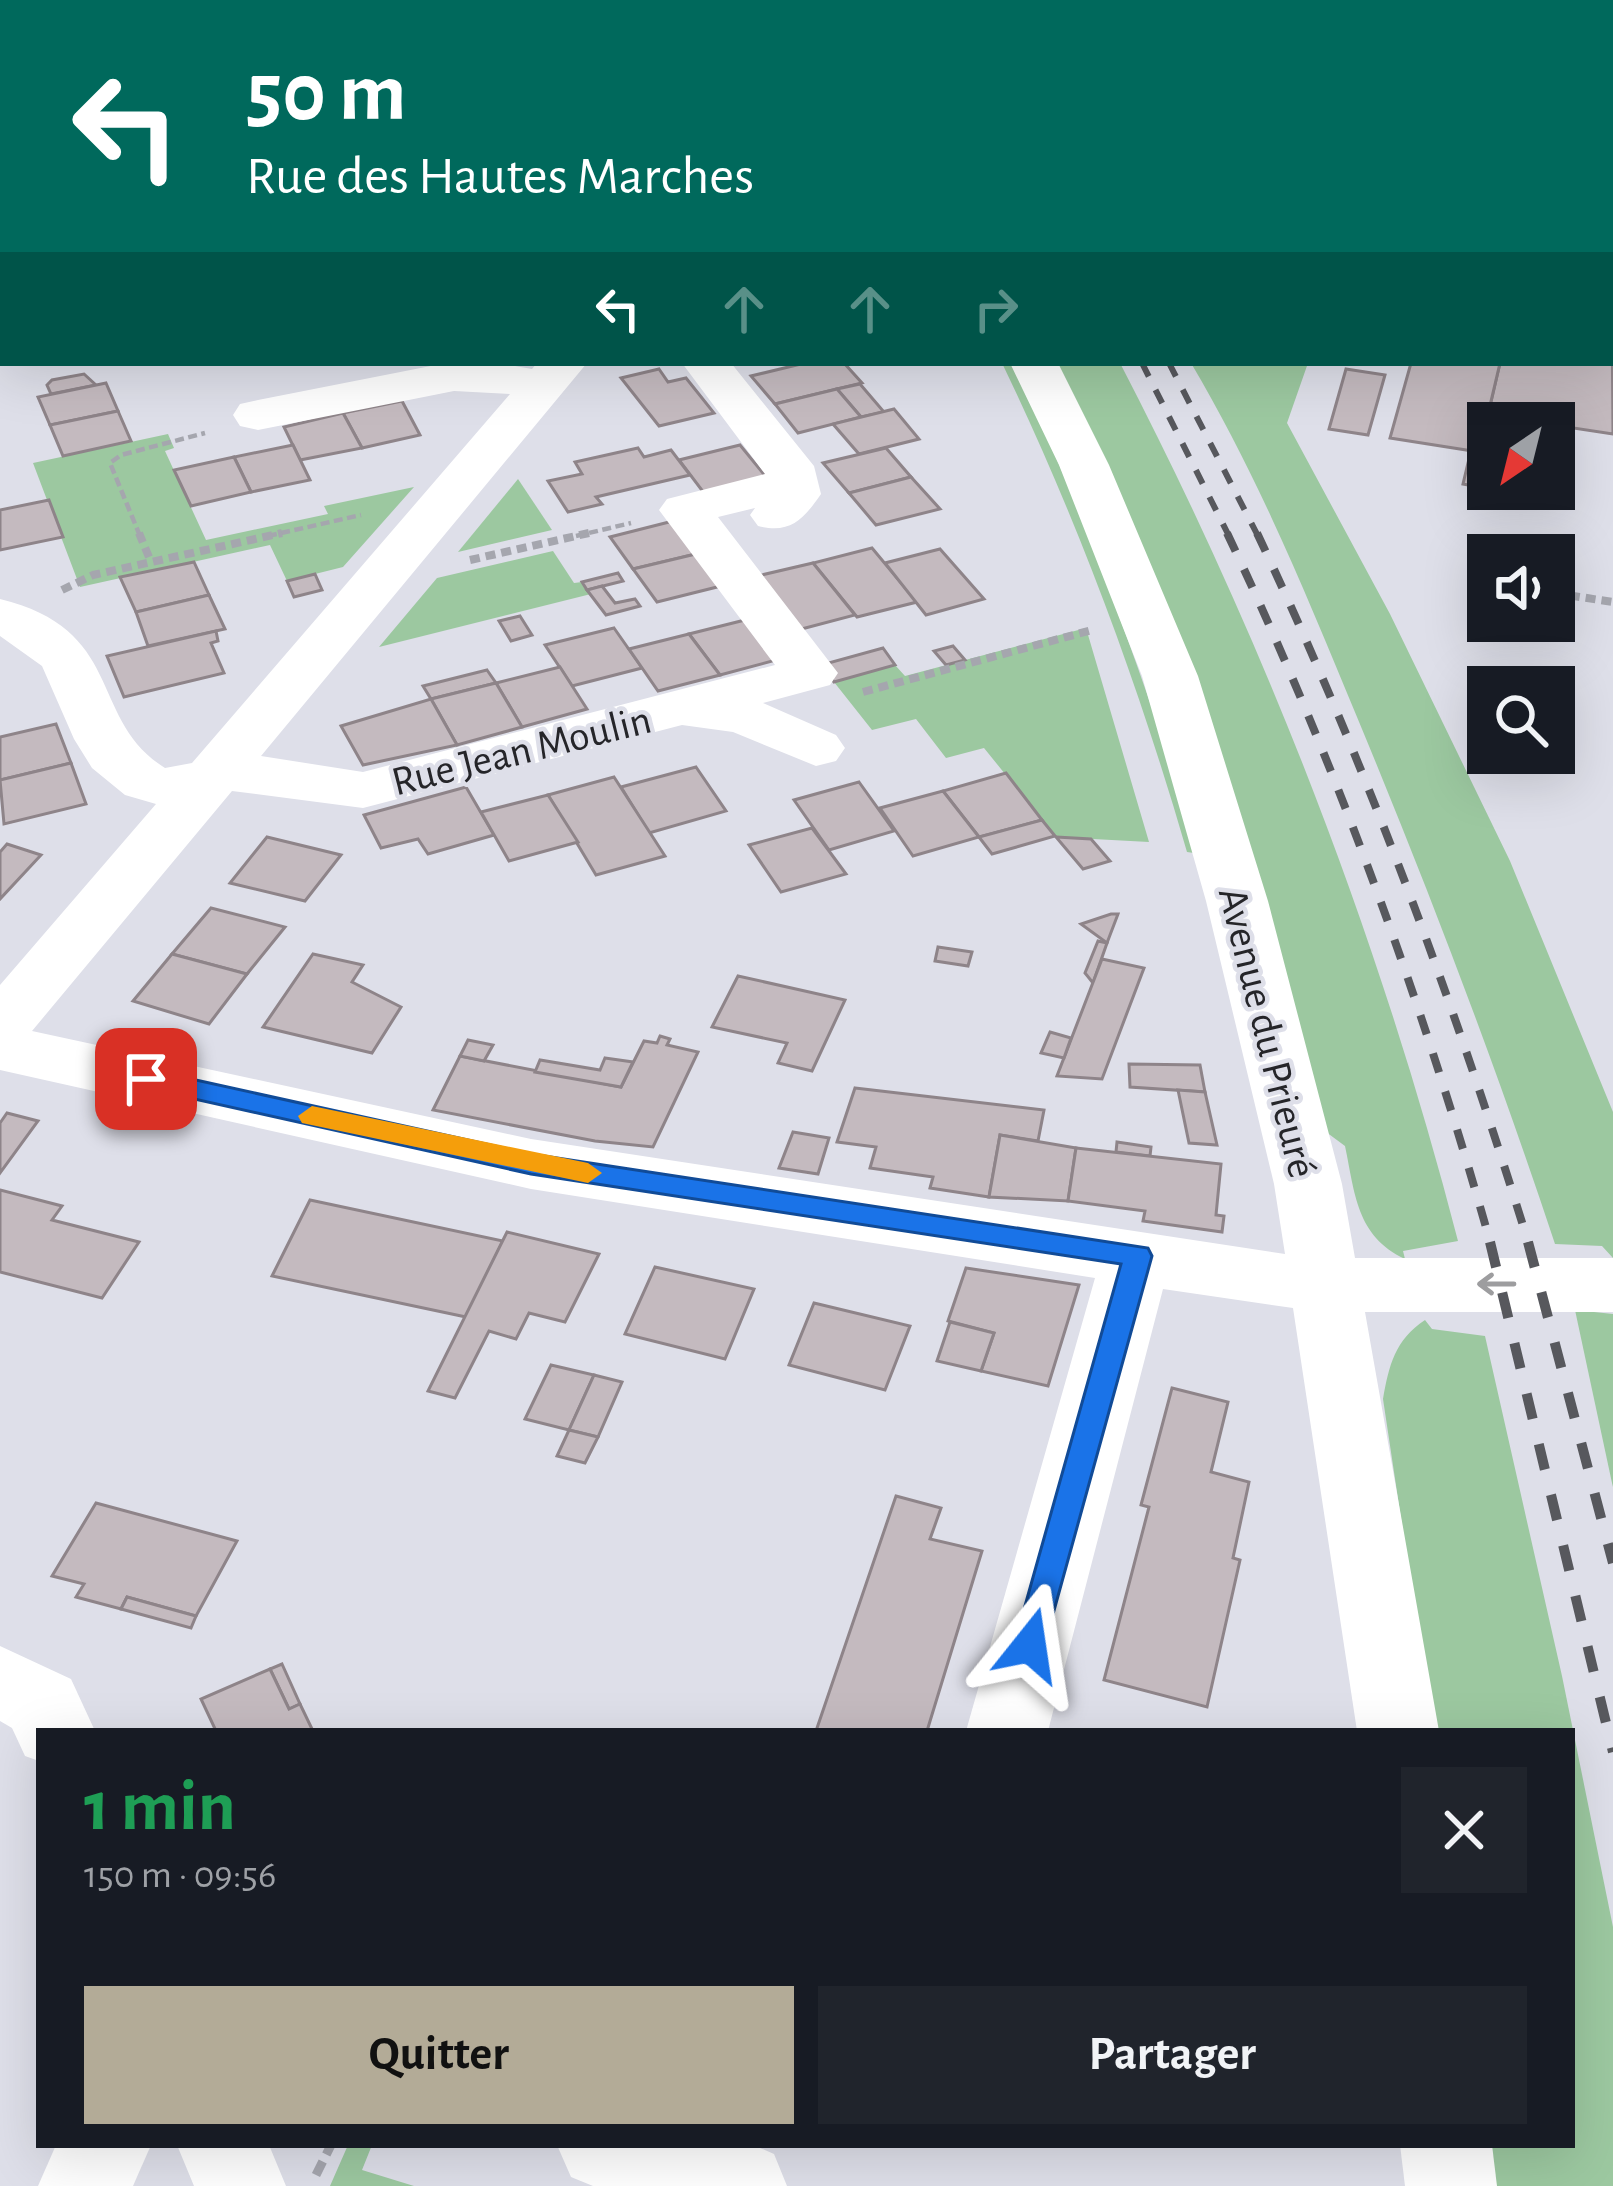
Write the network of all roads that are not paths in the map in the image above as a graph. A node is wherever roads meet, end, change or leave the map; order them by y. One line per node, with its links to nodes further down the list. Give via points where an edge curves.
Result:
1 (708, 366): 5 (street)
2 (1035, 366): 14 (street, Avenue du Prieuré, via 1084,465 1192,744 1308,1184)
3 (552, 374): 4 (street, via 454,376); 10 (street)
4 (258, 416)
5 (794, 482): 6 (street, via 785,507); 8 (street, via 685,511 810,673)
6 (758, 528)
7 (0, 615): 10 (street, Rue Jean Moulin, via 59,650 113,757 134,775 170,788)
8 (681, 708): 9 (street, Rue Jean Moulin, via 746,716); 10 (street, Rue Jean Moulin, via 363,790 263,772)
9 (816, 748)
10 (219, 773): 11 (street)
11 (22, 1031): 12 (street, via 531,1164)
12 (1137, 1256): 14 (street); 17 (street)
13 (1613, 1285): 14 (street, one-way to 14)
14 (1325, 1286): 18 (street, Avenue du Prieuré)
15 (0, 1679): 16 (street, via 42,1704)
16 (53, 1728)
17 (1008, 1728)
18 (1398, 1728)
19 (103, 2148): 23 (street)
20 (224, 2148): 24 (street)
21 (613, 2148): 25 (street)
22 (1446, 2148): 26 (street)
23 (84, 2186)
24 (239, 2186)
25 (741, 2186)
26 (1450, 2186)

